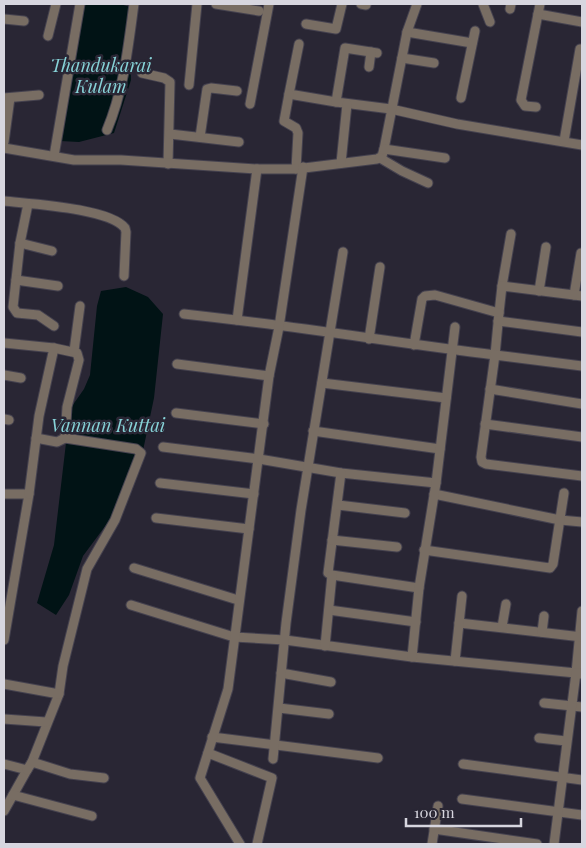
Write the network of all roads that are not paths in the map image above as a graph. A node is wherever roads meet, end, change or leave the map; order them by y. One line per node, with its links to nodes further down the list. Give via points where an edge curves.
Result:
1 (56, 4): 20 (street)
2 (80, 4): 48 (street)
3 (134, 4): 39 (street, via 119,102)
4 (197, 4): 28 (street)
5 (216, 4): 11 (street)
6 (268, 4): 35 (street)
7 (342, 4): 17 (street, via 336,29)
8 (417, 4): 19 (street)
9 (483, 4): 15 (street)
10 (540, 4): 12 (street)
11 (259, 11)
12 (538, 14): 16 (street); 37 (street, via 521,100 522,105)
13 (4, 20): 14 (street)
14 (24, 21)
15 (490, 22)
16 (582, 22)
17 (306, 24)
18 (475, 31): 21 (street)
19 (408, 32): 21 (street); 24 (street)
20 (48, 36)
21 (472, 43): 33 (street)
22 (299, 44): 31 (street)
23 (580, 49): 42 (street)
24 (402, 58): 25 (street); 38 (street)
25 (434, 63)
26 (369, 67): 34 (street, via 374,52 345,48)
27 (142, 74): 40 (street, via 170,82)
28 (189, 85)
29 (236, 91): 41 (street, via 207,90)
30 (39, 94): 32 (street)
31 (289, 94): 34 (street); 52 (street, via 284,121 298,133)
32 (7, 98): 43 (street)
33 (461, 98)
34 (336, 102): 36 (street)
35 (250, 104)
36 (347, 104): 38 (street); 50 (street)
37 (536, 107)
38 (391, 109): 42 (street, via 457,124); 47 (street)
39 (107, 130)
40 (170, 134): 41 (street); 51 (street)
41 (200, 137): 44 (street)
42 (564, 141): 45 (street)
43 (4, 142)
44 (239, 142)
45 (582, 145)
46 (4, 148): 48 (street)
47 (382, 153): 49 (street); 50 (street, via 371,161); 54 (street, via 402,171)
48 (54, 156): 51 (street, via 74,160)
49 (444, 158)
50 (341, 162): 52 (street)
51 (168, 164): 53 (street)
52 (300, 168): 53 (street); 76 (street)
53 (257, 169): 73 (street)
54 (428, 183)
55 (4, 201): 56 (street)
56 (28, 204): 58 (street); 64 (street, via 84,211 122,225 126,232)
57 (511, 234): 67 (street)
58 (20, 243): 60 (street); 65 (street)
59 (546, 247): 68 (street)
60 (52, 251)
61 (342, 252): 78 (street)
62 (581, 253): 69 (street)
63 (380, 267): 79 (street)
64 (124, 276)
65 (16, 280): 66 (street); 74 (street, via 14,310 42,317)
66 (58, 286)
67 (502, 286): 68 (street); 72 (street)
68 (539, 291): 69 (street)
69 (578, 296)
70 (80, 306): 84 (street)
71 (184, 314): 73 (street)
72 (498, 317): 77 (street); 81 (street, via 435,295 425,296); 85 (street)
73 (237, 320): 76 (street)
74 (54, 326)
75 (455, 326): 83 (street)
76 (279, 327): 78 (street); 89 (street)
77 (582, 332)
78 (329, 334): 79 (street); 91 (street)
79 (369, 339): 81 (street)
80 (4, 343): 82 (street)
81 (414, 345): 83 (street)
82 (54, 348): 84 (street); 100 (street)
83 (452, 349): 85 (street); 93 (street)
84 (74, 352): 101 (street, via 79,355 79,360 67,407)
85 (494, 355): 87 (street); 92 (street)
86 (176, 364): 89 (street)
87 (582, 366)
88 (4, 375): 90 (street)
89 (269, 376): 96 (street)
90 (21, 378)
91 (322, 383): 93 (street); 98 (street)
92 (490, 389): 94 (street); 97 (street)
93 (446, 398): 103 (street)
94 (582, 404)
95 (176, 414): 96 (street)
96 (264, 424): 104 (street)
97 (485, 424): 99 (street); 107 (street, via 481,457 484,463)
98 (313, 431): 103 (street); 105 (street)
99 (582, 437)
100 (36, 438): 101 (street, via 57,442); 112 (street)
101 (65, 438): 149 (street, via 141,452 116,520 87,569)
102 (163, 447): 104 (street)
103 (440, 449): 109 (street)
104 (259, 459): 105 (street); 113 (street)
105 (308, 468): 106 (street); 141 (street)
106 (341, 473): 109 (street); 115 (street)
107 (582, 476)
108 (160, 483): 113 (street)
109 (436, 483): 114 (street)
110 (564, 493): 118 (street)
111 (4, 494): 112 (street)
112 (29, 494): 140 (street)
113 (254, 494): 120 (street)
114 (434, 494): 118 (street); 123 (street)
115 (338, 505): 116 (street); 121 (street)
116 (405, 513)
117 (156, 518): 120 (street)
118 (560, 520): 119 (street); 123 (street, via 550,568)
119 (582, 522)
120 (249, 529): 128 (street)
121 (332, 540): 122 (street); 125 (street, via 328,571)
122 (397, 547)
123 (424, 550): 126 (street)
124 (134, 568): 128 (street)
125 (332, 575): 126 (street); 131 (street)
126 (419, 588): 134 (street)
127 (462, 596): 135 (street)
128 (238, 600): 139 (street)
129 (506, 604): 136 (street)
130 (130, 605): 139 (street)
131 (328, 610): 134 (street); 142 (street)
132 (582, 611): 138 (street)
133 (544, 616): 137 (street)
134 (416, 622): 143 (street)
135 (459, 623): 136 (street); 144 (street)
136 (502, 627): 137 (street)
137 (542, 632): 138 (street)
138 (581, 636): 146 (street)
139 (234, 637): 141 (street); 157 (street, via 228,689)
140 (4, 640)
141 (284, 640): 142 (street); 145 (street)
142 (325, 646): 143 (street)
143 (412, 657): 144 (street)
144 (456, 661): 146 (street)
145 (281, 673): 147 (street); 153 (street)
146 (579, 673): 151 (street)
147 (331, 682)
148 (4, 684): 149 (street)
149 (59, 694): 156 (street)
150 (544, 703): 151 (street)
151 (571, 705): 152 (street); 159 (street)
152 (582, 707)
153 (279, 708): 154 (street); 160 (street)
154 (329, 714)
155 (4, 719): 156 (street)
156 (46, 722): 164 (street)
157 (212, 737): 160 (street); 161 (street)
158 (539, 738): 159 (street)
159 (566, 741): 168 (street)
160 (274, 747): 162 (street); 163 (street)
161 (208, 752): 181 (street, via 200,778); 182 (street, via 272,778)
162 (378, 758)
163 (273, 759)
164 (32, 762): 167 (street); 169 (street, via 58,771)
165 (4, 764): 167 (street)
166 (463, 764): 168 (street)
167 (27, 770): 171 (street)
168 (561, 776): 170 (street); 175 (street)
169 (104, 778)
170 (582, 780)
171 (14, 795): 174 (street); 177 (street)
172 (462, 798): 175 (street)
173 (438, 806): 178 (street)
174 (4, 811)
175 (558, 812): 176 (street); 185 (street)
176 (582, 815)
177 (92, 816)
178 (434, 829): 179 (street); 183 (street)
179 (476, 840): 180 (street)
180 (518, 843): 184 (street)
181 (240, 844)
182 (257, 844)
183 (432, 844)
184 (537, 844)
185 (554, 844)

